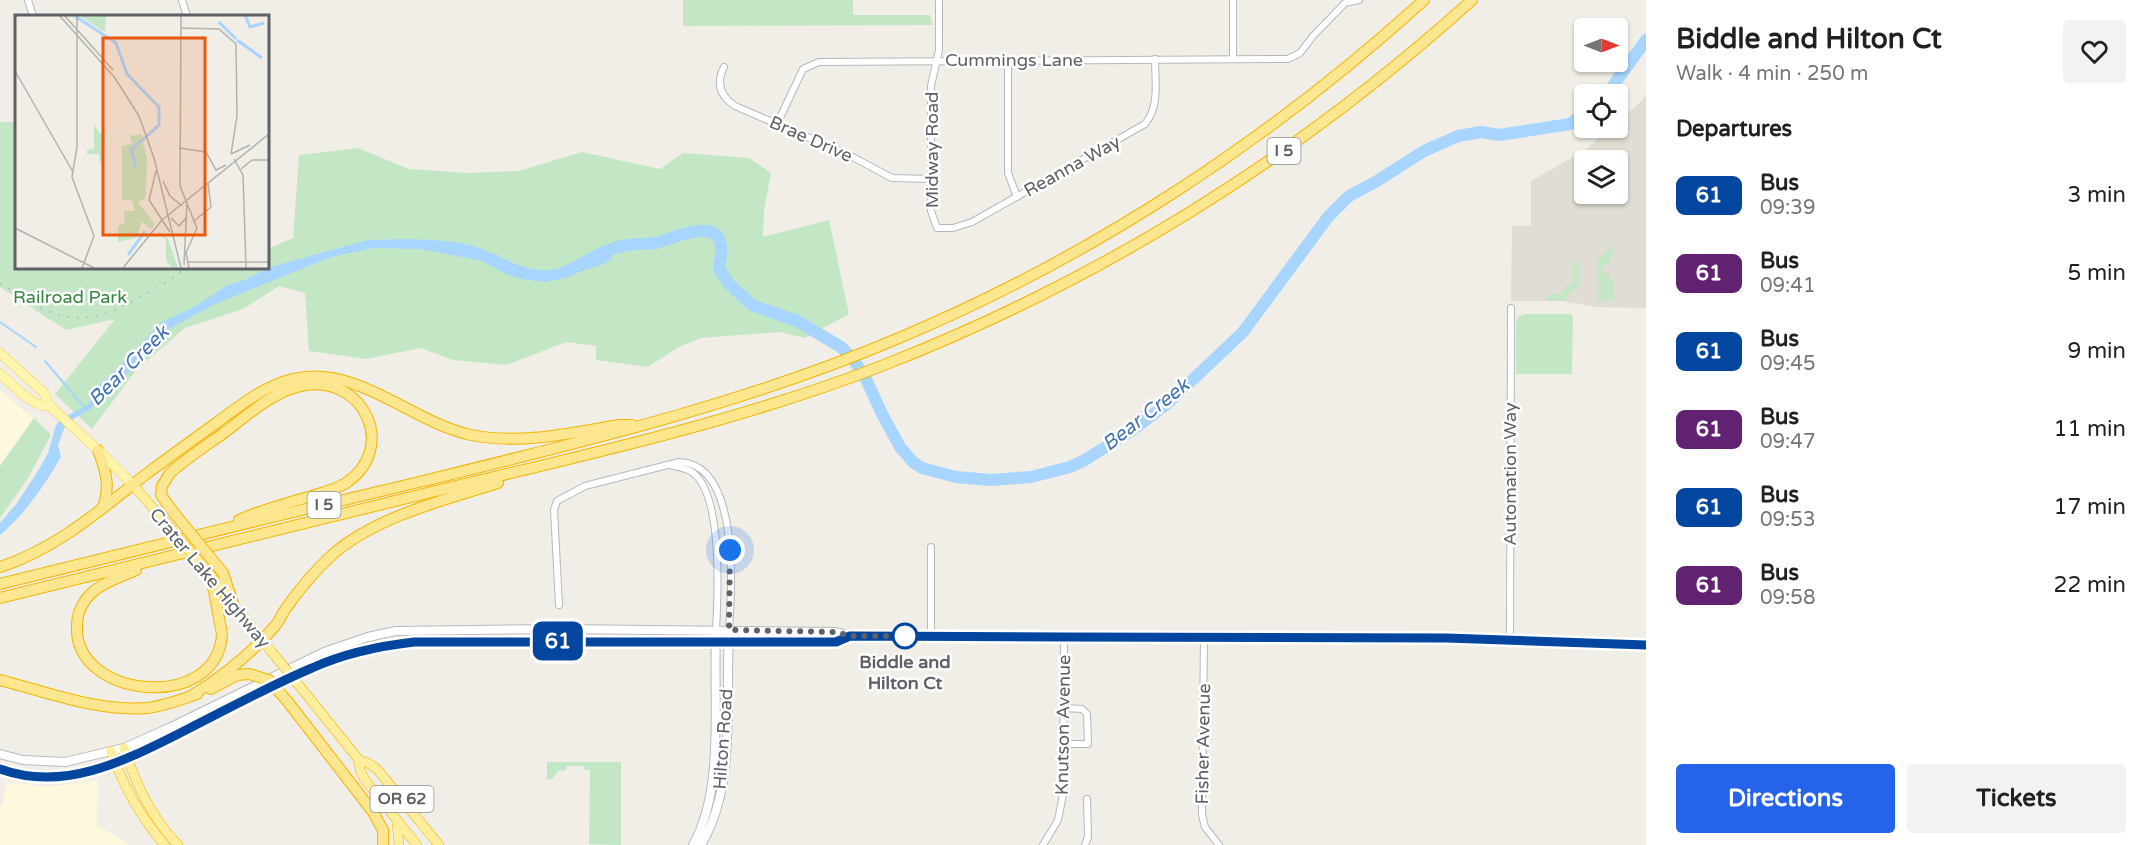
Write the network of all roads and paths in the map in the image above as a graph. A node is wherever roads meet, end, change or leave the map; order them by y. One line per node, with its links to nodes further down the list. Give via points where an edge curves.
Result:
1 (28, 0): 9 (street)
2 (182, 0): 10 (street)
3 (939, 0): 13 (street, Midway Road)
4 (1233, 0): 12 (street)
5 (1359, 0): 8 (street)
6 (1424, 0): 24 (highway, I 5, via 1313,94 1197,178 999,293 811,373)
7 (1472, 0): 27 (highway, I 5, via 1354,99 1270,161 1173,224 1049,292 954,336 821,388 700,425)
8 (1345, 2): 12 (street, Cummings Lane, via 1300,53 1288,59)
9 (33, 15)
10 (187, 15)
11 (1155, 59): 12 (street, Cummings Lane); 14 (street, Cummings Lane); 18 (street, Reanna Way, via 1155,100 1145,124)
12 (1233, 59)
13 (937, 60): 14 (street, Cummings Lane); 16 (street, Cummings Lane, via 814,63 799,75); 17 (street, Midway Road, via 932,80)
14 (1008, 60): 18 (street, via 1008,174)
15 (724, 67): 16 (street, Brae Drive, via 719,83 730,102)
16 (777, 124): 17 (street, Brae Drive, via 892,178)
17 (931, 179): 19 (street, Midway Road, via 932,216)
18 (1017, 197): 19 (street, Reanna Way, via 966,225)
19 (937, 228)
20 (1511, 308): 46 (street, Automation Way)
21 (2, 357): 23 (main road, Crater Lake Highway / OR 62, via 44,393)
22 (0, 374): 23 (main road, Crater Lake Highway / OR 62, via 36,404)
23 (48, 405): 25 (main road, Crater Lake Highway / OR 62)
24 (647, 425): 28 (highway, via 620,425 523,440 495,439 447,428 357,384 328,377 305,377 279,383 258,394); 30 (highway, I 5)
25 (98, 450): 28 (main road, Crater Lake Highway / OR 62); 29 (highway, via 108,482)
26 (670, 465): 37 (street, via 585,486 557,501 554,510); 39 (street, via 698,477 711,511 717,549); 40 (street, via 686,462 702,468 718,492 730,550)
27 (510, 473): 32 (highway, I 5); 45 (highway, via 500,482 379,526 343,547 310,576)
28 (133, 485): 29 (highway); 34 (highway, Crater Lake Highway / OR 62, bridge)
29 (102, 509): 33 (highway, via 54,543)
30 (214, 531): 35 (highway, I 5); 38 (highway, bridge, via 251,514 333,490 355,476 366,461 372,438 370,423 360,404 339,388 321,384 296,387 266,401 170,473 161,495 224,573)
31 (931, 547): 42 (street)
32 (159, 560): 34 (highway, via 95,590 78,616 78,642 87,658 102,672 123,682 151,687 175,685 195,678 212,663 222,634); 36 (highway, I 5)
33 (0, 567)
34 (211, 576): 38 (highway, Crater Lake Highway / OR 62)
35 (0, 584)
36 (0, 598)
37 (559, 605)
38 (234, 606): 45 (highway, Crater Lake Highway / OR 62)
39 (716, 630): 40 (main road); 47 (main road, Hilton Road); 54 (main road, via 436,629 383,633 324,652)
40 (729, 630): 41 (main road, via 836,632); 48 (main road, Hilton Road)
41 (850, 636): 42 (main road); 48 (main road, via 836,642)
42 (931, 636): 43 (main road)
43 (1064, 637): 44 (main road); 52 (street, Knutson Avenue)
44 (1204, 637): 46 (main road); 75 (street, Fisher Avenue, via 1202,815 1205,827)
45 (262, 640): 51 (highway); 58 (highway, Crater Lake Highway / OR 62, bridge)
46 (1510, 640): 49 (main road)
47 (716, 642): 48 (main road); 57 (main road, via 450,641 378,647 313,667); 71 (main road, Hilton Road, via 712,788 705,819)
48 (728, 642): 72 (main road, Hilton Road, via 724,773 717,809)
49 (1646, 645)
50 (0, 680): 51 (highway, via 122,707 155,707)
51 (191, 696): 67 (highway, bridge, via 219,687 237,675 269,680 373,812 383,830)
52 (1064, 708): 53 (street, Knutson Avenue); 53 (street, via 1082,709 1087,714 1088,744)
53 (1063, 744): 63 (street, Knutson Avenue, via 1061,812)
54 (124, 748): 55 (main road); 57 (highway)
55 (111, 752): 56 (main road, via 65,762 23,760); 59 (highway)
56 (0, 754)
57 (127, 759): 59 (main road); 66 (highway, via 142,795)
58 (359, 760): 62 (highway, Crater Lake Highway / OR 62, via 365,780); 70 (highway, Crater Lake Highway / OR 62, via 377,769)
59 (116, 764): 60 (main road, via 60,777); 65 (highway, via 134,800)
60 (0, 769)
61 (1087, 799): 74 (street)
62 (396, 819): 68 (highway); 69 (highway, Crater Lake Highway / OR 62)
63 (1049, 838): 64 (street); 73 (street, Knutson Avenue)
64 (1053, 844)
65 (165, 845)
66 (178, 845)
67 (383, 845)
68 (399, 845)
69 (417, 845)
70 (439, 845)
71 (693, 845)
72 (701, 845)
73 (1043, 845)
74 (1085, 845)
75 (1219, 845)

